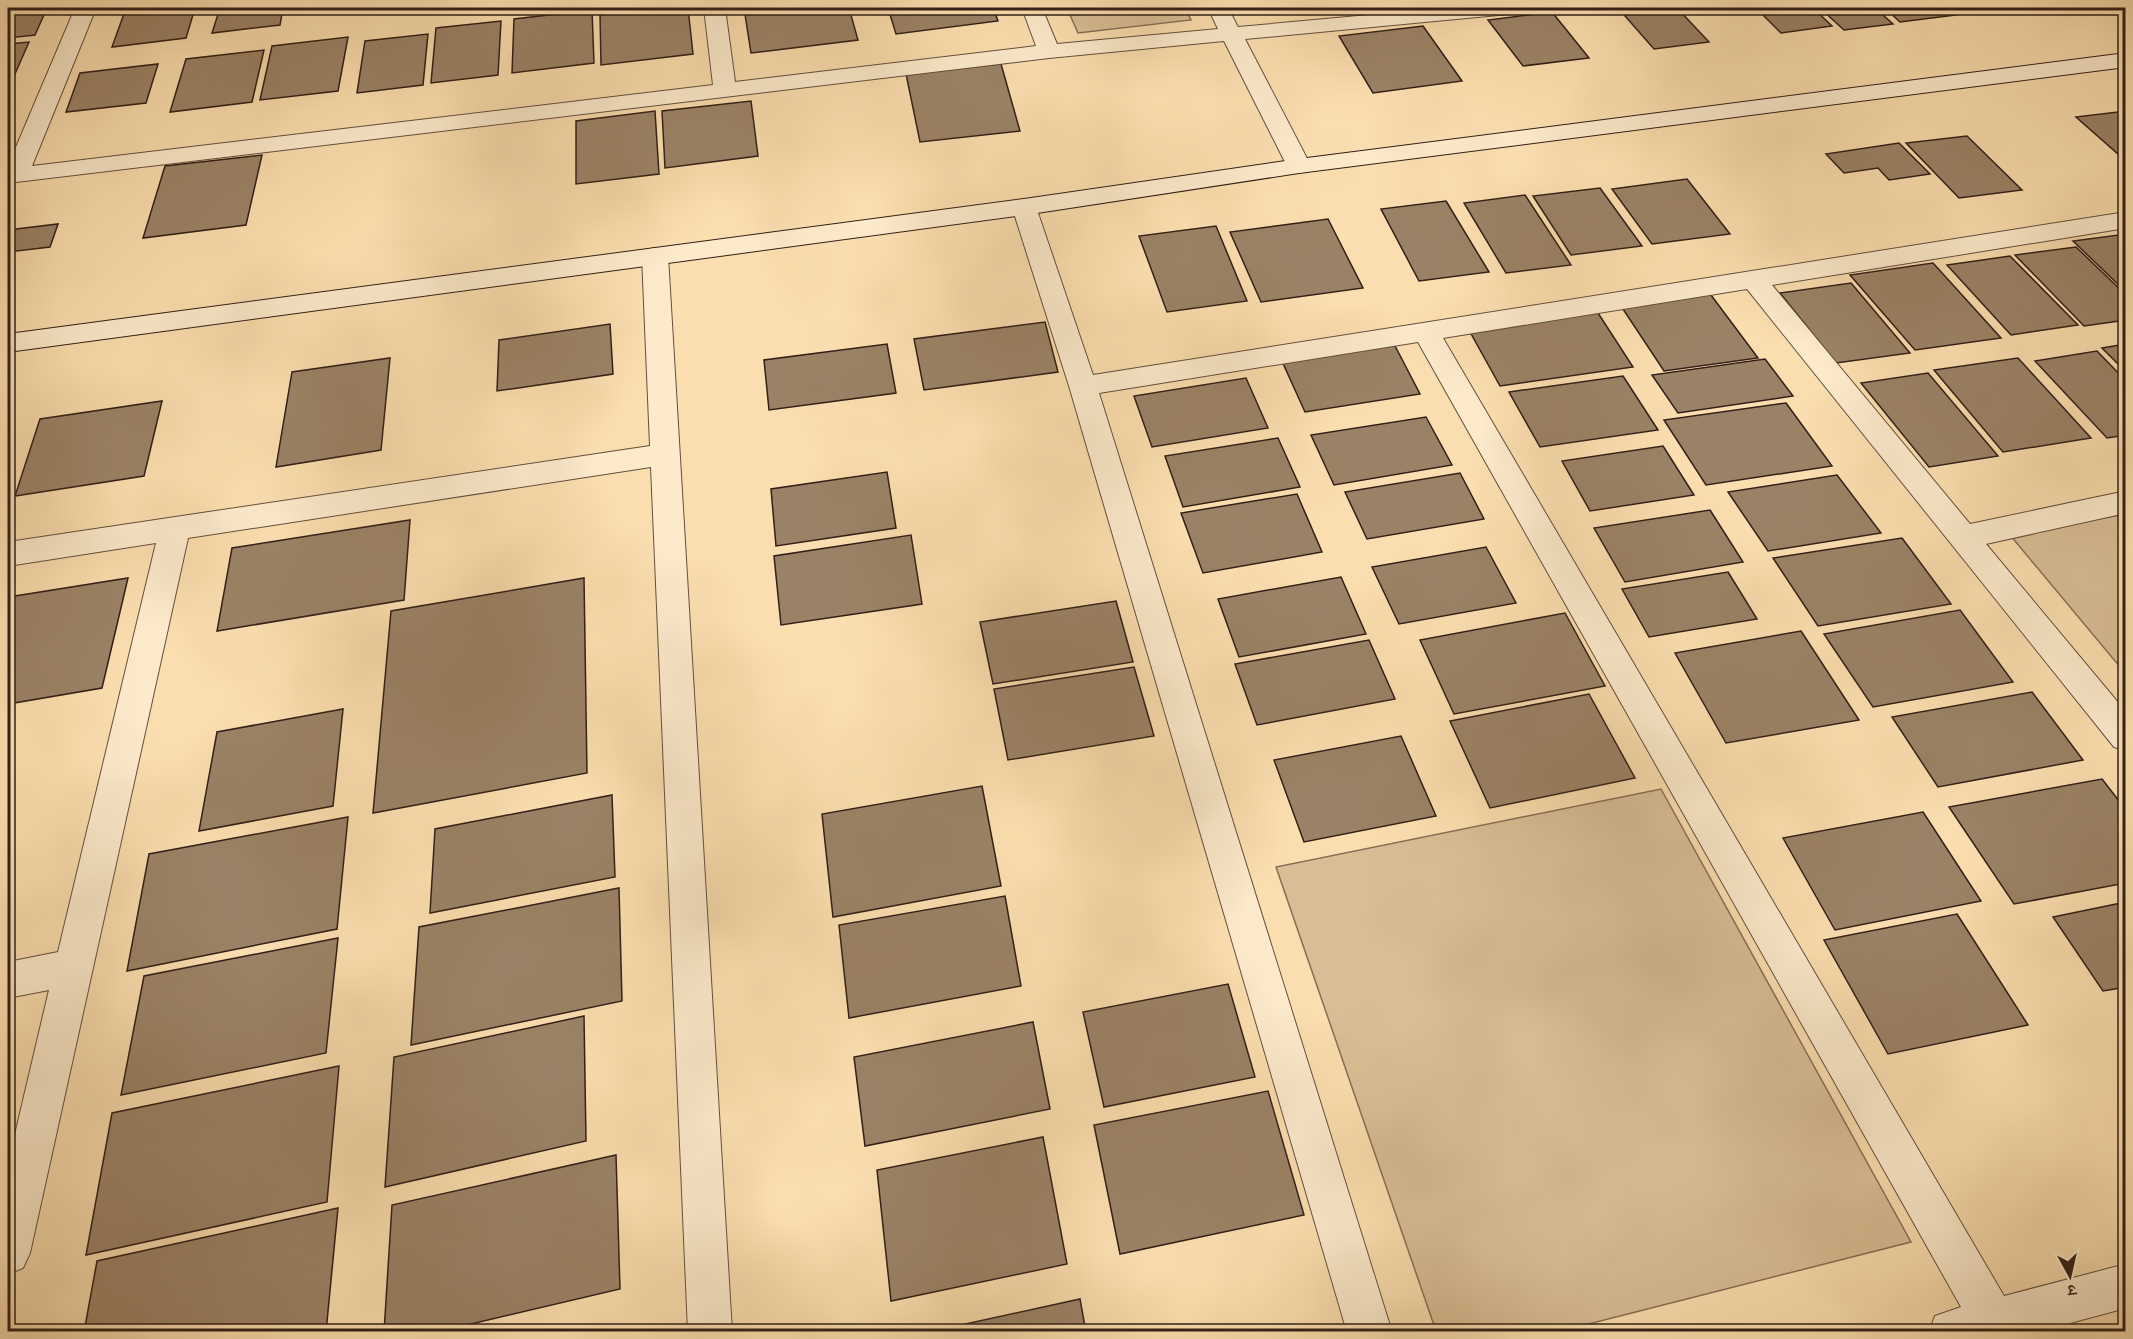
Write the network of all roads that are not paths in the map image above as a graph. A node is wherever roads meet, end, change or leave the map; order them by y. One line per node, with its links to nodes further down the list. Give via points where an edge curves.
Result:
1 (86, 8): 11 (street)
2 (714, 8): 9 (street)
3 (1032, 8): 7 (street)
4 (1218, 8): 6 (street)
5 (1509, 8): 6 (street)
6 (1232, 34): 7 (street); 10 (street)
7 (1049, 51): 9 (street)
8 (2126, 60): 10 (street)
9 (725, 90): 11 (street)
10 (1299, 166): 12 (street)
11 (12, 176)
12 (1024, 207): 14 (street); 18 (street)
13 (2126, 220): 15 (street)
14 (655, 256): 17 (street); 19 (street)
15 (1753, 279): 16 (street); 22 (street)
16 (1425, 330): 18 (street); 29 (street)
17 (8, 343)
18 (1083, 386): 31 (street)
19 (665, 454): 21 (street); 30 (street)
20 (2126, 502): 22 (street)
21 (175, 527): 23 (street); 25 (street)
22 (1964, 537): 24 (street)
23 (8, 554)
24 (2126, 737)
25 (73, 967): 26 (street); 27 (street)
26 (8, 980)
27 (8, 1253)
28 (2126, 1286): 29 (street)
29 (1993, 1320): 32 (street)
30 (710, 1332)
31 (1370, 1332)
32 (1951, 1332)

